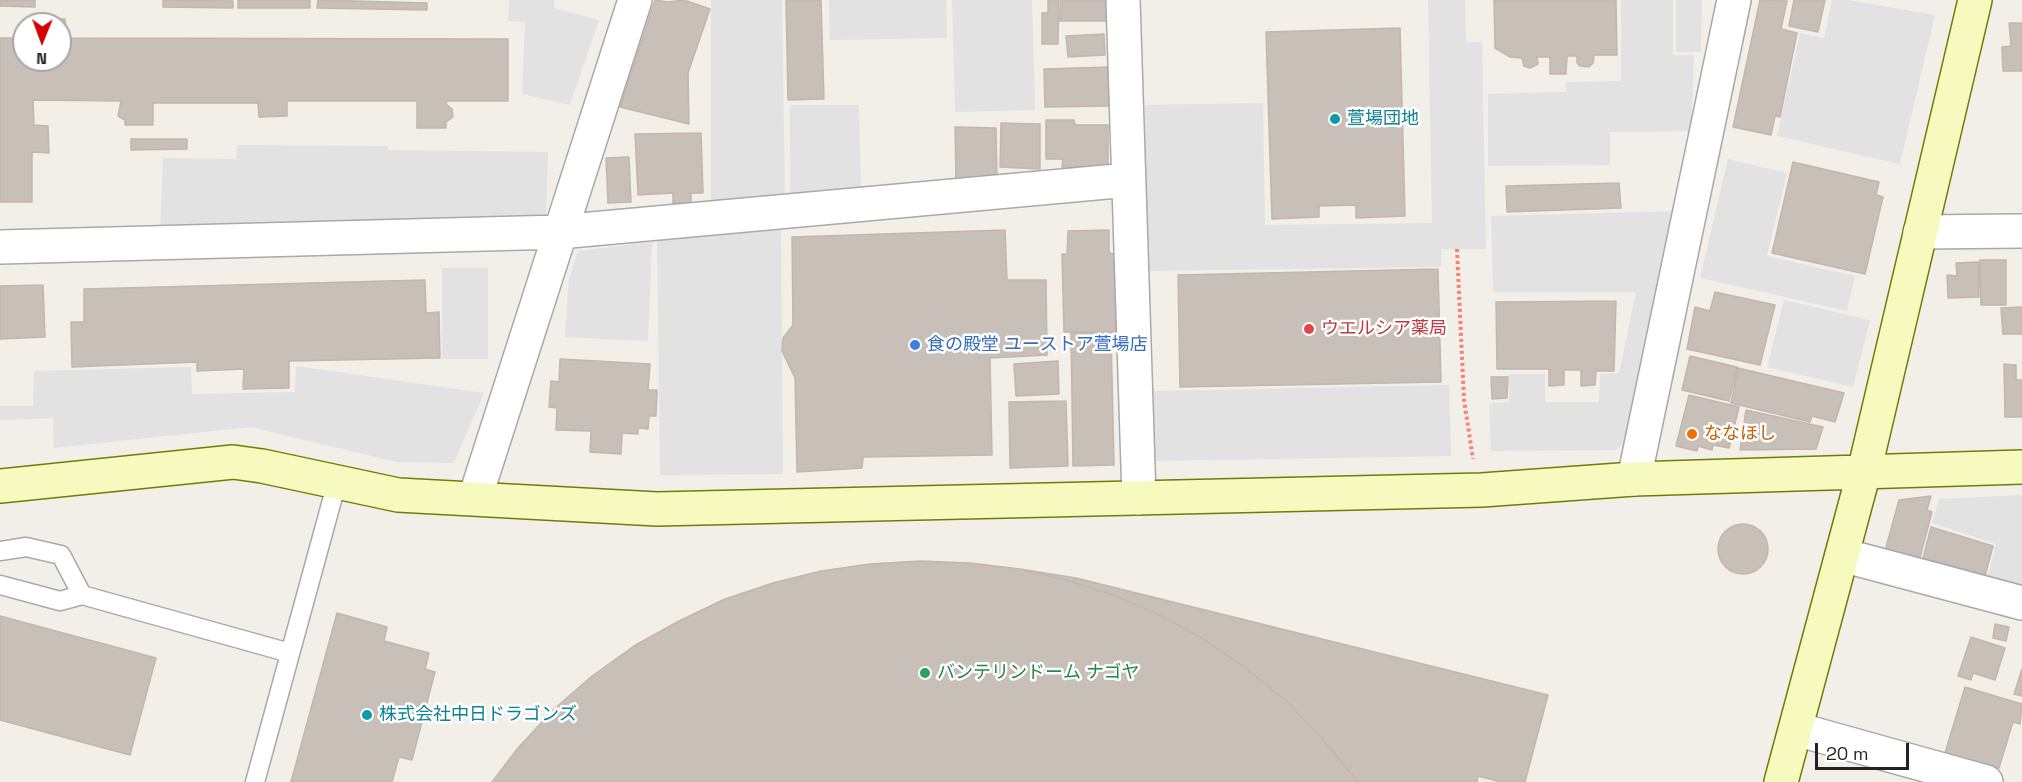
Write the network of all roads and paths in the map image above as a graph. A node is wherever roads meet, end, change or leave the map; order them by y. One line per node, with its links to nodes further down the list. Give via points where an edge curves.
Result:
1 (635, 0): 7 (street)
2 (1123, 0): 5 (street)
3 (1734, 0): 14 (street)
4 (1975, 0): 8 (street)
5 (1128, 180): 7 (street); 18 (street)
6 (2022, 231): 8 (street)
7 (559, 232): 9 (street); 17 (street)
8 (1920, 232): 13 (street)
9 (0, 247)
10 (1457, 249): 11 (path, via 1464,400)
11 (1474, 462)
12 (2022, 467): 13 (street)
13 (1863, 472): 14 (street); 20 (street)
14 (1634, 479): 18 (street, via 1482,490)
15 (337, 482): 16 (street, via 232,462); 17 (street, via 398,495); 24 (lane)
16 (0, 486)
17 (475, 498): 18 (street, via 657,510)
18 (1139, 498)
19 (0, 551): 22 (lane, via 26,547 61,555)
20 (1842, 555): 23 (street); 25 (street)
21 (0, 585): 22 (lane, via 60,601)
22 (82, 595): 24 (lane)
23 (2022, 603)
24 (290, 653): 26 (lane)
25 (1796, 729): 27 (street); 28 (street)
26 (255, 782)
27 (1781, 782)
28 (1986, 782)

